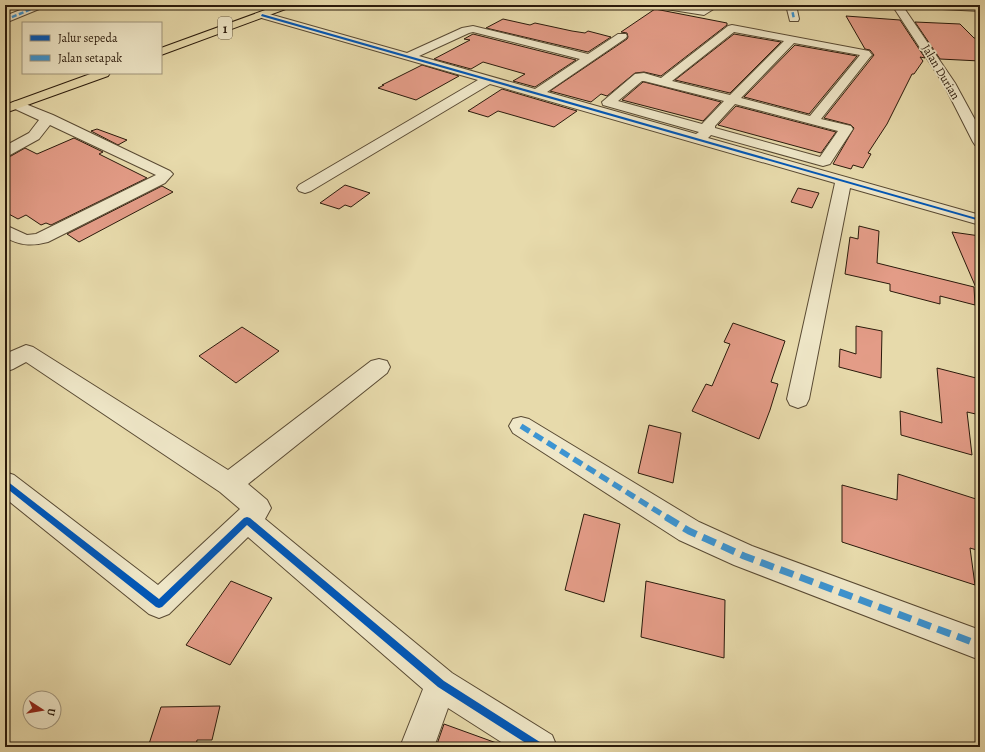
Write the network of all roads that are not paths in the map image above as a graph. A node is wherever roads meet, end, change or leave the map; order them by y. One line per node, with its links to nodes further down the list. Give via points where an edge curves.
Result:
1 (42, 5): 11 (street)
2 (288, 5): 9 (highway, 1)
3 (660, 5): 4 (street, via 704,12)
4 (715, 5)
5 (791, 5): 10 (street)
6 (897, 5): 27 (street, Jalan Durian, via 949,83)
7 (923, 5): 8 (street)
8 (980, 8)
9 (262, 15): 14 (highway, 1); 15 (street)
10 (794, 19)
11 (5, 20)
12 (622, 36): 16 (street)
13 (794, 40): 19 (street, via 730,28); 21 (street); 24 (street, via 862,52 866,55)
14 (162, 52)
15 (410, 56): 16 (street, via 473,29); 18 (street)
16 (590, 58): 20 (street)
17 (101, 74): 22 (highway)
18 (489, 79): 20 (street); 30 (street)
19 (663, 82): 21 (street); 25 (street, via 639,77 608,102)
20 (537, 93): 26 (street)
21 (736, 101): 24 (street); 25 (street, via 708,125)
22 (11, 107): 23 (street)
23 (48, 118): 28 (street, via 34,136); 32 (street, via 162,172 165,174 164,177 42,238 26,241)
24 (814, 120): 25 (street, via 846,129 825,162)
25 (708, 130): 26 (street)
26 (699, 140): 29 (street)
27 (980, 142)
28 (5, 152)
29 (843, 181): 31 (street); 35 (street)
30 (305, 188)
31 (980, 220)
32 (5, 230)
33 (5, 364): 38 (street, via 26,352)
34 (379, 367): 38 (street)
35 (798, 399)
36 (520, 426): 40 (street, via 689,531 744,556)
37 (5, 483): 39 (street, via 159,604)
38 (229, 484): 39 (street, via 258,508)
39 (247, 520): 41 (street)
40 (980, 645)
41 (441, 684): 42 (street); 43 (street)
42 (417, 747)
43 (540, 747)

